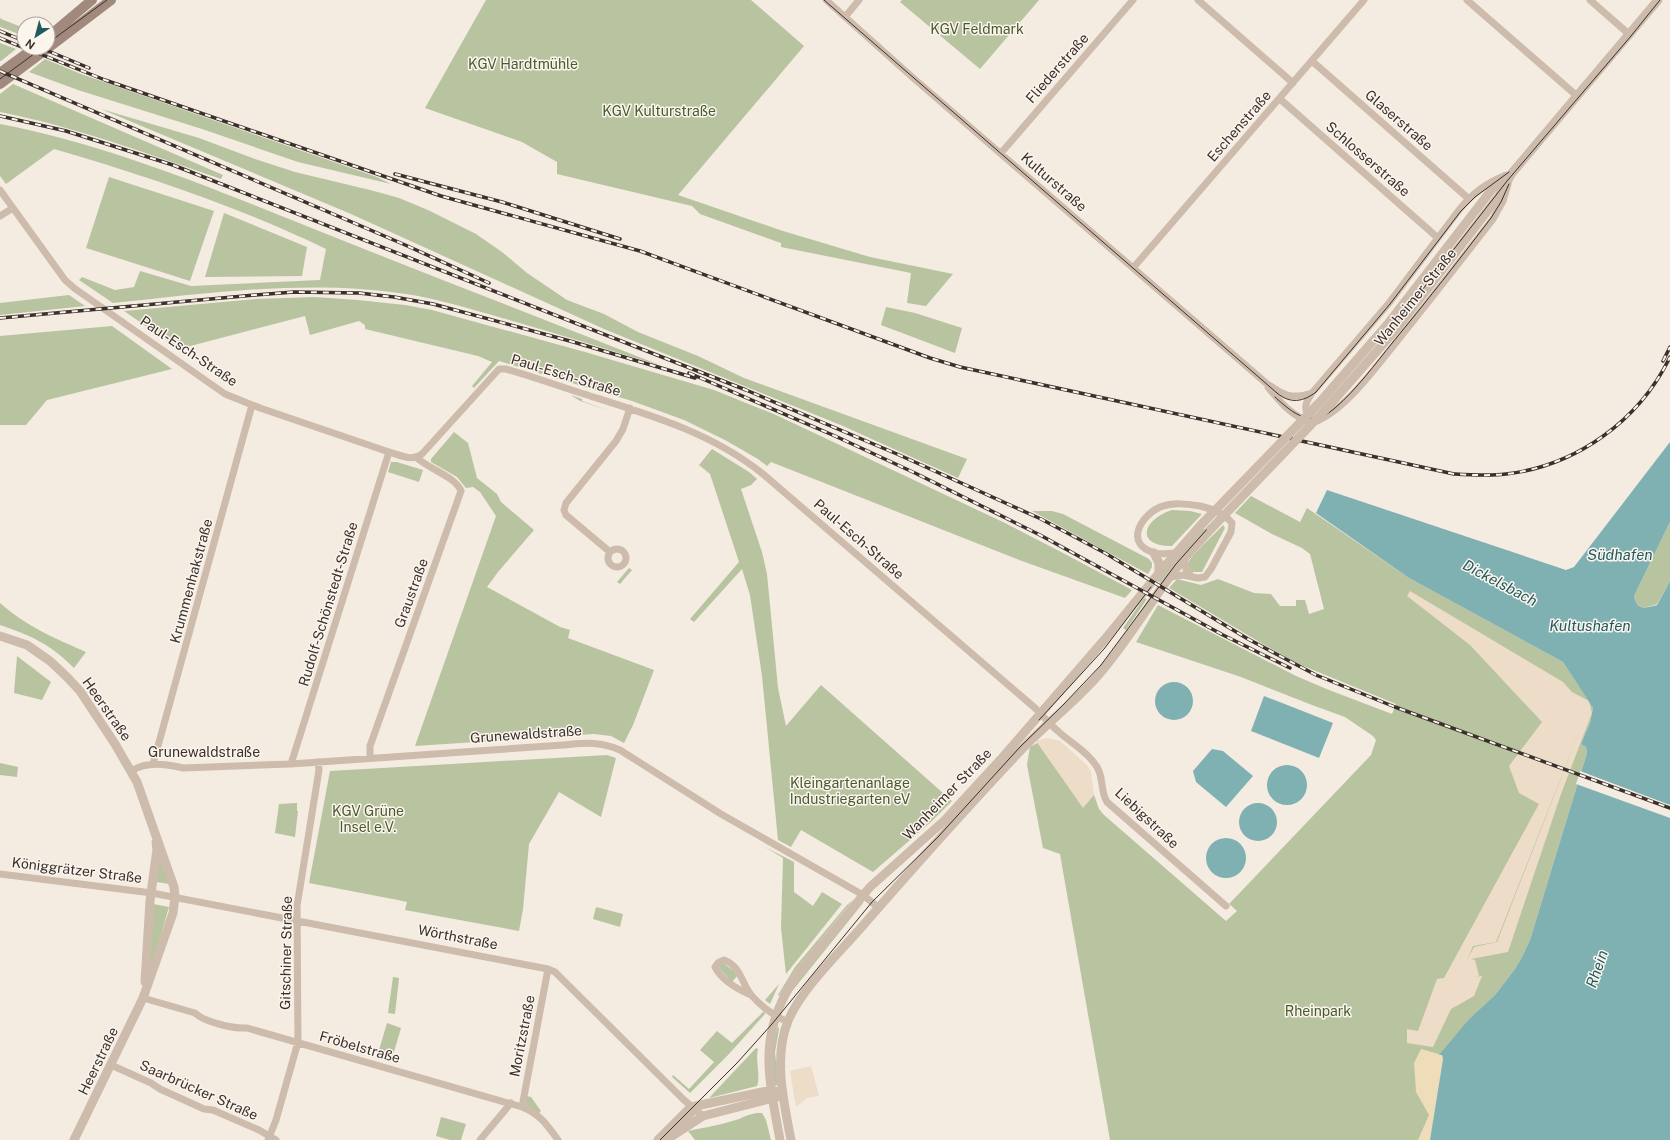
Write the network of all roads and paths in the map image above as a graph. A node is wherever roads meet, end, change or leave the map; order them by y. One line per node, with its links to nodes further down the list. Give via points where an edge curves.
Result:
1 (92, 0): 12 (main road)
2 (111, 0): 14 (main road)
3 (826, 0): 11 (street, Kulturstraße)
4 (859, 0): 11 (street)
5 (1133, 0): 23 (street, Fliederstraße)
6 (1198, 0): 19 (street)
7 (1364, 0): 17 (street, Eschenstraße)
8 (1468, 0): 21 (street)
9 (1590, 0): 13 (street)
10 (1658, 0): 13 (street, Wanheimer Straße)
11 (845, 17): 23 (street, Kulturstraße)
12 (56, 30)
13 (1630, 35): 21 (street, Wanheimer Straße)
14 (56, 42)
15 (23, 56): 18 (main road)
16 (37, 56): 20 (main road)
17 (1312, 61): 19 (street, Eschenstraße); 26 (street, Glaserstraße)
18 (0, 73)
19 (1293, 83): 22 (street, Eschenstraße)
20 (0, 84)
21 (1577, 96): 24 (street, Wanheimer Straße)
22 (1280, 99): 29 (street, Schlosserstraße); 30 (street, Eschenstraße)
23 (1001, 153): 30 (street, Kulturstraße)
24 (1512, 173): 26 (street, Wanheimer Straße, via 1491,181); 35 (street, Wanheimer Straße, via 1504,201 1494,219 1378,364 1342,405 1332,414); 40 (street, Wanheimer Straße, bridge, via 1493,188 1387,325 1320,402); 41 (street, Wanheimer Straße, bridge, via 1499,196 1398,327 1328,408)
25 (0, 190): 27 (street, Paul-Esch-Straße)
26 (1469, 199): 29 (street, Wanheimer Straße)
27 (13, 208): 28 (street); 33 (street, Paul-Esch-Straße, via 65,280 74,288 225,394)
28 (0, 216)
29 (1438, 238): 32 (street, Wanheimer Straße, via 1389,303)
30 (1133, 268): 31 (street, Kulturstraße)
31 (1266, 383): 32 (street, via 1291,397); 35 (street, via 1294,415)
32 (1312, 393): 35 (street, Wanheimer Straße, via 1305,410)
33 (252, 405): 36 (street, Paul-Esch-Straße); 50 (street, Krummenhakstraße)
34 (630, 408): 37 (street, Paul-Esch-Straße, via 514,371 499,369); 38 (street, via 623,430 616,441 566,503 564,510 566,515); 46 (street, Paul-Esch-Straße, via 682,427 725,448 753,466)
35 (1317, 421)
36 (389, 452): 37 (street, Paul-Esch-Straße); 51 (street, Rudolf-Schönstedt-Straße)
37 (417, 458): 48 (street, Graustraße, via 424,465 454,481 461,491 370,746)
38 (610, 552)
39 (1154, 553): 40 (street); 42 (street, via 1159,563); 43 (street, via 1140,544 1137,532 1148,515 1160,507 1187,504 1207,508 1229,519 1232,523 1231,532 1210,571 1203,578)
40 (1176, 553): 42 (street, Wanheimer Straße)
41 (1184, 560): 43 (street); 44 (street, Wanheimer Straße)
42 (1159, 573): 46 (street, Wanheimer Straße, via 1105,640)
43 (1190, 576): 44 (street)
44 (1170, 577): 47 (street, Wanheimer Straße, via 1111,660)
45 (0, 636): 52 (street, Heerstraße, via 27,645 67,677 88,704)
46 (1040, 713): 47 (street, Paul-Esch-Straße); 56 (street, Wanheimer Straße, via 945,820)
47 (1050, 724): 58 (street, Liebigstraße, via 1098,768 1107,802); 59 (street, Wanheimer Straße, via 999,773)
48 (370, 758): 49 (street, Grunewaldstraße); 56 (street, Grunewaldstraße, via 563,744 607,744 735,822)
49 (318, 762): 51 (street, Grunewaldstraße); 60 (street, Gitschiner Straße, via 319,770 296,906)
50 (154, 764): 51 (street, Grunewaldstraße, via 183,768); 52 (street, Grunewaldstraße, via 138,766)
51 (291, 764)
52 (131, 771): 53 (street, Heerstraße)
53 (155, 830): 55 (street, Heerstraße, via 157,849); 57 (street, Heerstraße)
54 (0, 874): 55 (street, Königgrätzer Straße)
55 (152, 893): 57 (street, Wörthstraße); 63 (street, Heerstraße)
56 (863, 895): 59 (street, Grunewaldstraße); 64 (street, Wanheimer Straße, via 796,975)
57 (175, 897): 60 (street, Wörthstraße); 63 (street, Heerstraße, via 173,912)
58 (1226, 906)
59 (879, 908): 65 (street, Wanheimer Straße, via 809,988)
60 (296, 920): 61 (street, Wörthstraße); 66 (street, Gitschiner Straße)
61 (548, 969): 71 (street, Moritzstraße); 72 (street, Wörthstraße, via 555,972 580,995)
62 (751, 995): 62 (street, via 729,962 724,960 718,963 715,967 721,976); 64 (street)
63 (144, 996): 66 (street, Fröbelstraße, via 195,1013 200,1018); 67 (street, Heerstraße)
64 (775, 1016): 65 (street); 69 (street, Wanheimer Straße, via 768,1047)
65 (788, 1022): 68 (street, Wanheimer Straße, via 782,1044 781,1062)
66 (298, 1042): 70 (street, Fröbelstraße); 74 (street, Gitschiner Straße)
67 (111, 1065): 74 (street, Saarbrücker Straße, via 151,1083 160,1090 259,1130); 75 (street, Heerstraße)
68 (784, 1094): 69 (street); 81 (street)
69 (772, 1095): 72 (street); 73 (street); 80 (street)
70 (511, 1103): 71 (street, Fröbelstraße); 76 (street)
71 (522, 1107): 77 (street, Fröbelstraße, via 541,1118)
72 (691, 1107): 73 (street, Wörthstraße); 78 (street); 79 (street, via 693,1112)
73 (703, 1116): 79 (street)
74 (272, 1139)
75 (74, 1140)
76 (480, 1140)
77 (558, 1140)
78 (658, 1140)
79 (666, 1140)
80 (780, 1140)
81 (791, 1140)

